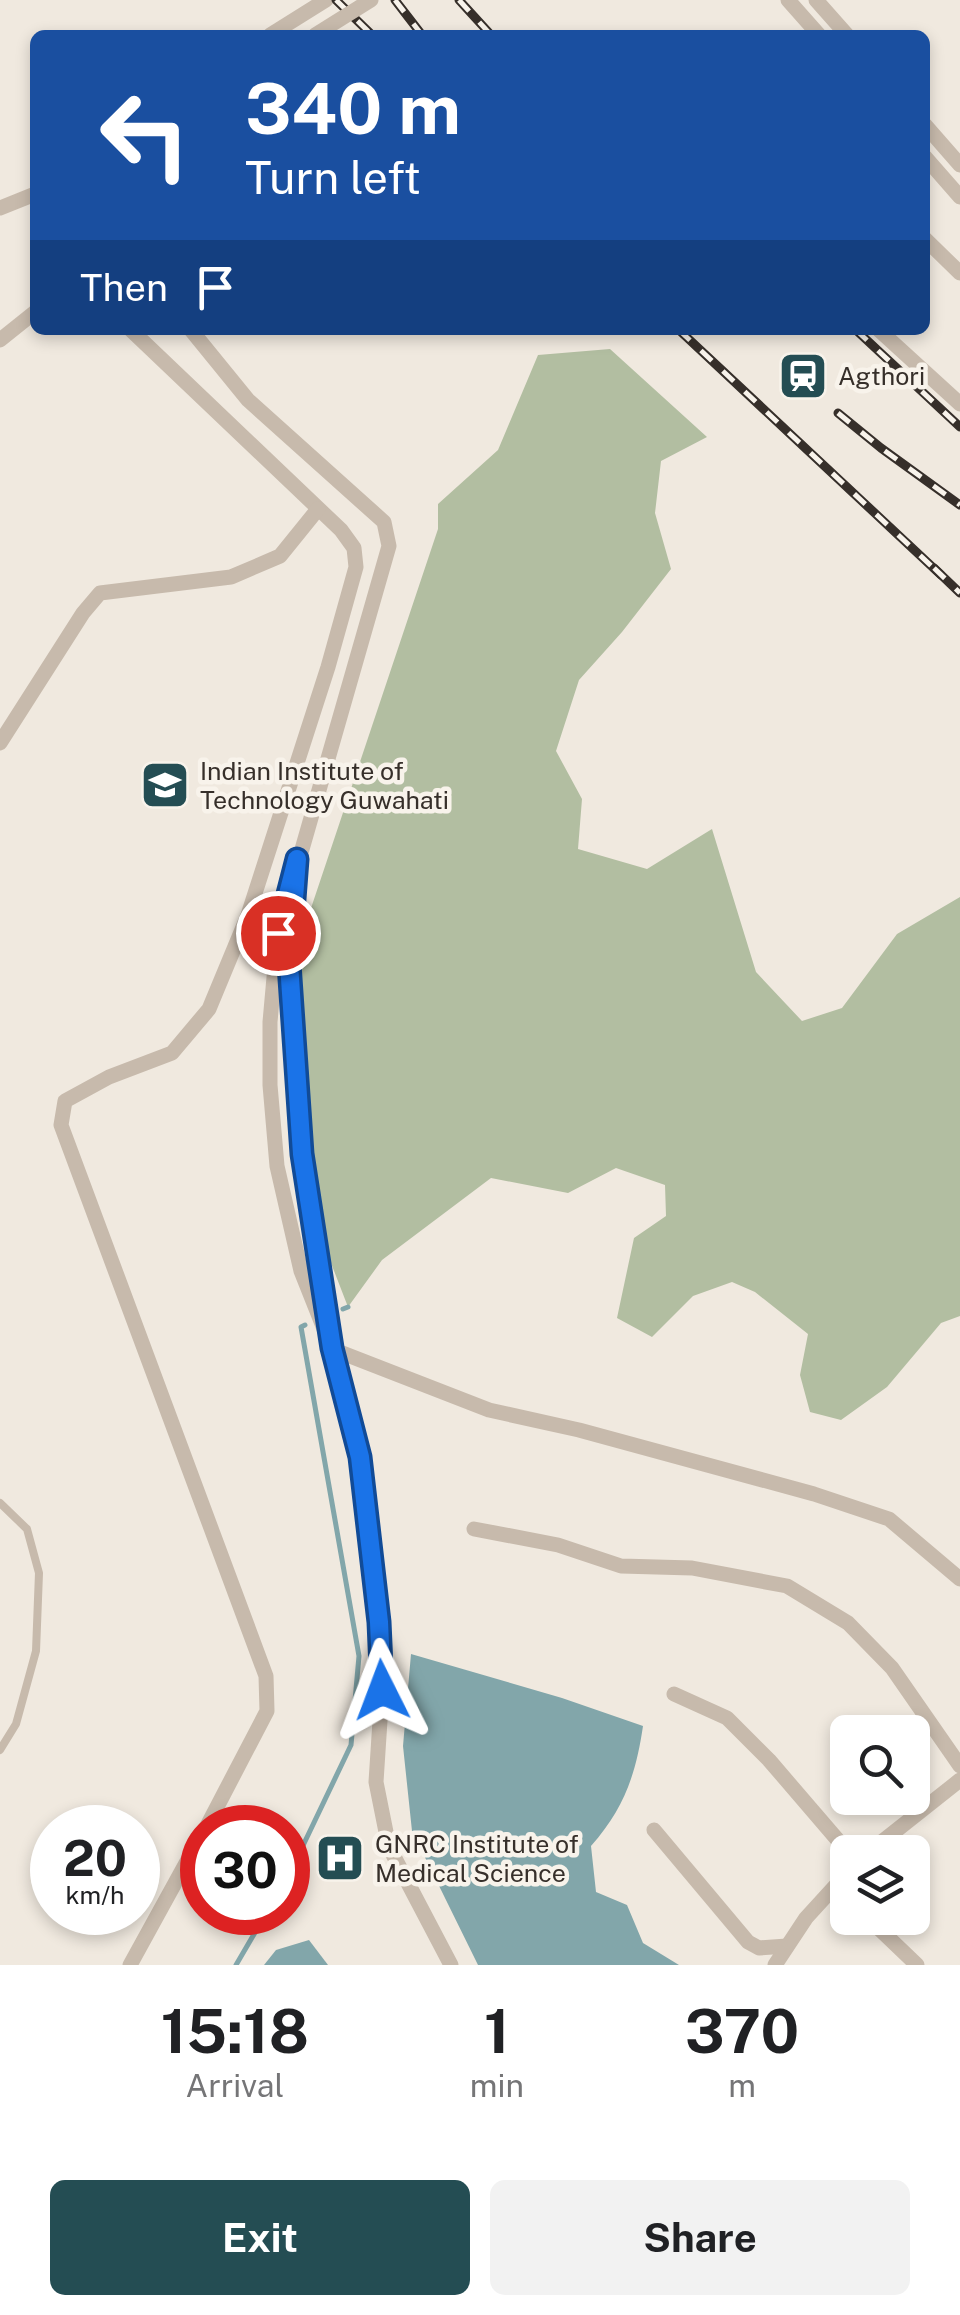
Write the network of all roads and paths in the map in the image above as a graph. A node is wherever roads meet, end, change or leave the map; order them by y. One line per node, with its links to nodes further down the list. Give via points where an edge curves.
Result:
1 (326, 0): 5 (street)
2 (371, 0): 6 (street, bridge)
3 (788, 0): 7 (street)
4 (816, 0): 8 (street)
5 (278, 30)
6 (323, 30)
7 (815, 30)
8 (843, 30)
9 (930, 131): 10 (street)
10 (956, 160): 11 (street)
11 (931, 164): 13 (street)
12 (30, 196): 14 (street)
13 (960, 197)
14 (0, 208)
15 (930, 248): 16 (street)
16 (960, 274)
17 (30, 316): 21 (street)
18 (136, 335): 23 (street)
19 (195, 335): 25 (street, via 248,400 384,522 388,546)
20 (884, 335): 22 (street)
21 (0, 340)
22 (960, 404)
23 (318, 509): 24 (street, via 280,556 231,577 100,592); 34 (street, via 342,530 356,566 248,914 209,1009 172,1052 65,1101 60,1125 266,1676 267,1711)
24 (0, 743)
25 (297, 859): 26 (street, via 289,964 302,1154); 26 (street, via 278,933 270,1085 277,1166 301,1270)
26 (332, 1348): 29 (street, via 489,1410 889,1519); 43 (street, via 360,1457 379,1622 376,1782 389,1847)
27 (0, 1503): 31 (lane, via 26,1529 39,1573 36,1652 16,1724)
28 (474, 1530): 32 (street, via 558,1544 621,1566 692,1568 788,1586 848,1623 892,1668)
29 (960, 1579)
30 (674, 1694): 36 (street, via 726,1718)
31 (0, 1750)
32 (960, 1766)
33 (960, 1780): 37 (street)
34 (218, 1805)
35 (654, 1830): 41 (street, via 748,1942)
36 (833, 1835)
37 (890, 1835)
38 (180, 1874): 42 (street)
39 (830, 1892): 41 (street)
40 (886, 1935): 45 (street)
41 (787, 1946): 44 (street)
42 (130, 1965)
43 (451, 1965)
44 (775, 1965)
45 (917, 1965)

